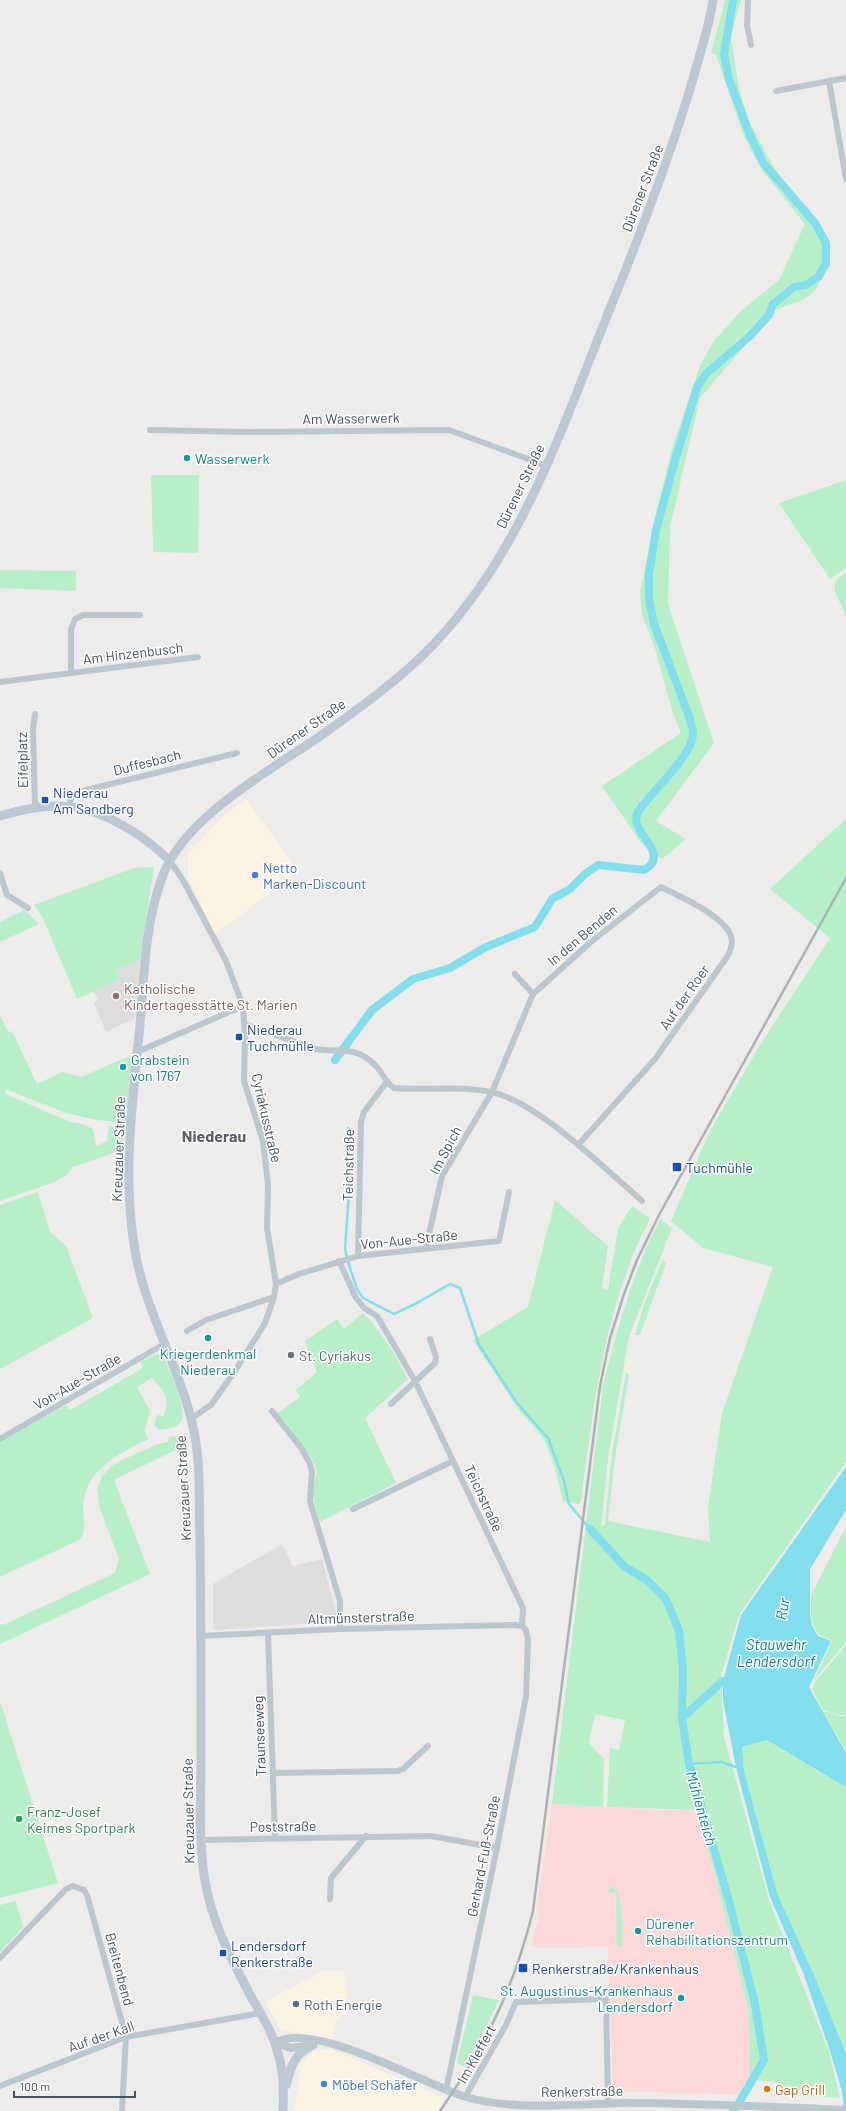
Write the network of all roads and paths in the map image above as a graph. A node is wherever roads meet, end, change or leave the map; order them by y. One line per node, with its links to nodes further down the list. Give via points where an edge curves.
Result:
1 (714, 0): 9 (main road, Dürener Straße, via 677,134)
2 (748, 0): 3 (street)
3 (751, 45)
4 (846, 78): 5 (street)
5 (829, 81): 6 (street); 7 (street)
6 (776, 90)
7 (846, 179)
8 (150, 430): 9 (street, Am Wasserwerk, via 448,430)
9 (547, 466): 19 (main road, Dürener Straße, via 523,517 484,583 420,658 371,699 210,814 184,840)
10 (140, 615): 12 (street, Am Hinzenbusch, via 83,615 75,619 72,628)
11 (198, 657): 12 (street, Am Hinzenbusch)
12 (71, 673): 13 (street, Am Hinzenbusch)
13 (0, 682)
14 (35, 714): 17 (street, Eifelplatz)
15 (237, 753): 16 (street, Duffesbach, via 86,790 71,798)
16 (69, 806): 17 (main road); 19 (main road, via 112,819 157,848)
17 (34, 807): 18 (main road)
18 (0, 816)
19 (170, 861): 25 (street, Cyriakusstraße, via 183,880 226,961); 27 (main road, Kreuzauer Straße, via 164,873 150,923)
20 (0, 873): 22 (street, via 8,895)
21 (648, 895): 24 (street, In den Benden); 30 (street, Auf der Roer, via 661,887 719,919 729,930 732,942 727,957 655,1060)
22 (28, 908)
23 (515, 974): 24 (street)
24 (533, 994): 29 (street, In den Benden)
25 (243, 1006): 26 (street, Cyriakusstraße); 27 (street)
26 (245, 1024): 28 (street, via 315,1049 340,1049 361,1053 378,1068); 36 (street, Cyriakusstraße, via 244,1081 263,1141 268,1185 267,1228)
27 (137, 1052): 40 (main road, Kreuzauer Straße, via 128,1179 131,1217 137,1263 143,1285)
28 (386, 1083): 29 (street, via 394,1088 408,1090 470,1089); 34 (street, Teichstraße, via 364,1112 360,1122)
29 (492, 1092): 30 (street, via 509,1097 527,1107); 33 (street, Im Spich, via 442,1176)
30 (578, 1145): 32 (street)
31 (509, 1192): 33 (street, Von-Aue-Straße, via 499,1241)
32 (642, 1201)
33 (426, 1248): 34 (street, Von-Aue-Straße)
34 (358, 1256): 35 (street, Von-Aue-Straße)
35 (341, 1260): 36 (street, Von-Aue-Straße); 41 (street, Teichstraße, via 356,1298 364,1308 377,1316)
36 (276, 1284): 37 (street, Cyriakusstraße)
37 (274, 1297): 38 (street, via 206,1320); 44 (street, Cyriakusstraße, via 265,1322 235,1371 210,1404)
38 (187, 1332)
39 (430, 1339): 41 (street, via 436,1357 435,1363)
40 (166, 1343): 44 (main road, Kreuzauer Straße); 45 (street, Von-Aue-Straße)
41 (415, 1381): 42 (street); 46 (street, Teichstraße)
42 (391, 1404)
43 (272, 1411): 49 (street, via 302,1449 310,1464 310,1501 340,1601)
44 (192, 1418): 51 (main road, Kreuzauer Straße, via 199,1469)
45 (0, 1439)
46 (453, 1461): 47 (street); 48 (street, Teichstraße, via 523,1608)
47 (353, 1509)
48 (522, 1626): 49 (street, Altmünsterstraße, via 515,1624); 57 (street, Gerhard-Fuß-Straße, via 526,1630 528,1640 526,1696)
49 (340, 1629): 50 (street, Altmünsterstraße)
50 (268, 1633): 51 (street, Altmünsterstraße); 53 (street, Traunseeweg)
51 (201, 1636): 56 (main road, Kreuzauer Straße)
52 (428, 1746): 53 (street, via 398,1771)
53 (272, 1773): 55 (street, Traunseeweg)
54 (366, 1836): 55 (street, Poststraße); 57 (street, Poststraße, via 431,1836); 58 (street, via 331,1878)
55 (275, 1838): 56 (street, Poststraße)
56 (201, 1840): 60 (main road, Kreuzauer Straße, via 202,1865 210,1905 230,1954)
57 (497, 1848): 66 (street, Gerhard-Fuß-Straße)
58 (330, 1899)
59 (0, 1958): 61 (street, Breitenbend, via 66,1889 78,1886 87,1895)
60 (261, 2013): 61 (street, Auf der Kall); 62 (main road, Kreuzauer Straße)
61 (126, 2037): 65 (street, Auf der Kall); 71 (street, Breitenbend)
62 (275, 2043): 63 (street, Renkerstraße, via 291,2037); 64 (street, Renkerstraße, via 291,2048); 67 (main road, Kreuzauer Straße, via 281,2062)
63 (329, 2043): 64 (street, Renkerstraße); 66 (street, Renkerstraße, via 372,2058)
64 (313, 2045): 67 (main road, via 302,2051 292,2063)
65 (0, 2086)
66 (446, 2090): 68 (street, Renkerstraße)
67 (284, 2094): 72 (main road, Kreuzauer Straße)
68 (465, 2097): 69 (street, Renkerstraße, via 498,2104); 69 (street, Im Kleffert, via 506,2025 516,2002 606,2000)
69 (608, 2104): 70 (street, Renkerstraße, via 742,2105)
70 (846, 2110)
71 (122, 2111)
72 (283, 2111)

